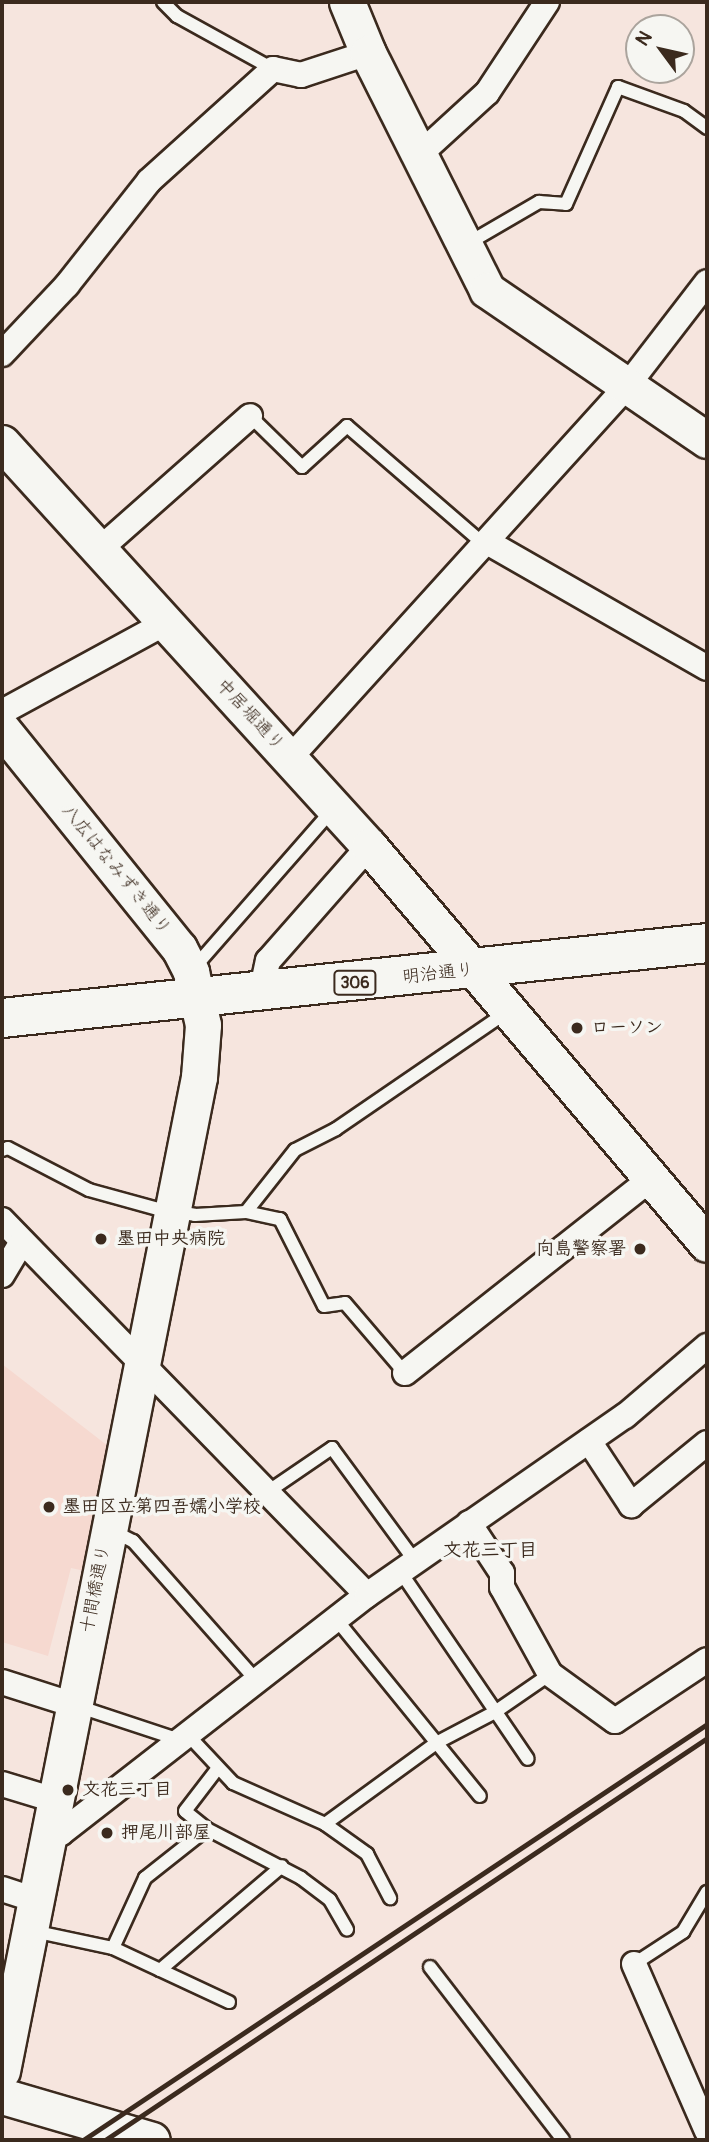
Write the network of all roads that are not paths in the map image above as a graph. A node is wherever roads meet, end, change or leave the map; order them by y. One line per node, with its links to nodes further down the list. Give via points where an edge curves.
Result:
1 (163, 2): 5 (lane, via 177,16)
2 (347, 2): 4 (street)
3 (547, 2): 7 (street, via 487,93)
4 (368, 53): 5 (street, via 301,75); 7 (street)
5 (273, 69): 10 (street, via 149,181 67,285)
6 (707, 128): 8 (lane, via 684,111 618,88 566,204 539,202)
7 (419, 155): 8 (street)
8 (465, 245): 11 (street, via 487,290)
9 (707, 282): 11 (street)
10 (2, 354)
11 (627, 386): 13 (street); 15 (street)
12 (250, 416): 15 (lane, via 302,467 347,426 479,540); 16 (street)
13 (707, 440)
14 (2, 443): 16 (street, 中居堀通り)
15 (489, 543): 18 (street); 21 (street)
16 (101, 548): 17 (street, 中居堀通り)
17 (165, 623): 19 (street); 21 (street, 中居堀通り)
18 (707, 668)
19 (2, 712)
20 (2, 729): 28 (street, 八広はなみずき通り, via 179,948)
21 (290, 758): 22 (street, 中居堀通り)
22 (334, 808): 23 (street, 中居堀通り); 28 (lane)
23 (369, 846): 26 (street, 中居堀通り); 27 (street, via 268,961)
24 (707, 943): 26 (main road, 明治通り / 306)
25 (707, 968): 26 (main road, 明治通り / 306)
26 (494, 990): 27 (main road, 明治通り / 306); 28 (main road, 明治通り / 306); 32 (street, 中居堀通り); 34 (lane, via 336,1129 295,1150)
27 (261, 993): 28 (main road, 明治通り / 306)
28 (198, 999): 29 (main road, 明治通り / 306); 30 (main road, 明治通り / 306); 33 (street, 十間橋通り, via 199,1077)
29 (2, 1018)
30 (2, 1041)
31 (2, 1150): 33 (lane, via 8,1148 89,1190)
32 (654, 1177): 37 (street, 中居堀通り); 41 (street)
33 (173, 1212): 34 (lane); 40 (street, 十間橋通り)
34 (246, 1212): 41 (lane, via 280,1219 324,1306 345,1303)
35 (2, 1220): 36 (street)
36 (22, 1242): 38 (street); 40 (street)
37 (707, 1244)
38 (2, 1275)
39 (707, 1346): 42 (street)
40 (141, 1363): 44 (street); 46 (street, 十間橋通り)
41 (405, 1373)
42 (589, 1441): 43 (street, via 631,1505); 45 (street)
43 (707, 1443)
44 (266, 1493): 47 (lane, via 332,1448); 48 (street)
45 (469, 1523): 47 (street); 51 (street, via 502,1573 502,1587)
46 (108, 1528): 52 (lane, via 133,1541); 54 (street, 十間橋通り)
47 (408, 1566): 48 (street); 55 (lane)
48 (367, 1595): 49 (street)
49 (336, 1619): 52 (street); 57 (lane)
50 (707, 1660): 51 (street, via 615,1721)
51 (550, 1674): 55 (lane)
52 (257, 1681): 56 (street)
53 (2, 1682): 54 (street)
54 (74, 1705): 56 (lane); 62 (street, 十間橋通り)
55 (495, 1712): 57 (lane); 58 (lane)
56 (185, 1738): 59 (lane); 65 (street)
57 (436, 1743): 61 (lane); 63 (lane)
58 (528, 1759)
59 (218, 1768): 63 (lane, via 233,1783); 64 (lane, via 185,1811)
60 (2, 1784): 62 (street)
61 (480, 1796)
62 (55, 1800): 65 (street, 十間橋通り)
63 (325, 1824): 69 (lane, via 367,1853)
64 (206, 1829): 66 (lane); 72 (lane, via 145,1878)
65 (47, 1839): 70 (street, 十間橋通り)
66 (282, 1866): 71 (lane, via 330,1900); 75 (lane)
67 (2, 1889): 70 (street)
68 (707, 1892): 73 (lane, via 683,1932)
69 (390, 1898)
70 (32, 1915): 72 (lane); 77 (street, 十間橋通り)
71 (347, 1929)
72 (114, 1948): 75 (lane)
73 (634, 1964): 79 (street)
74 (430, 1967): 81 (lane)
75 (160, 1970): 76 (lane)
76 (229, 2002)
77 (2, 2071)
78 (2, 2096): 80 (street)
79 (707, 2131)
80 (143, 2139)
81 (563, 2140)

